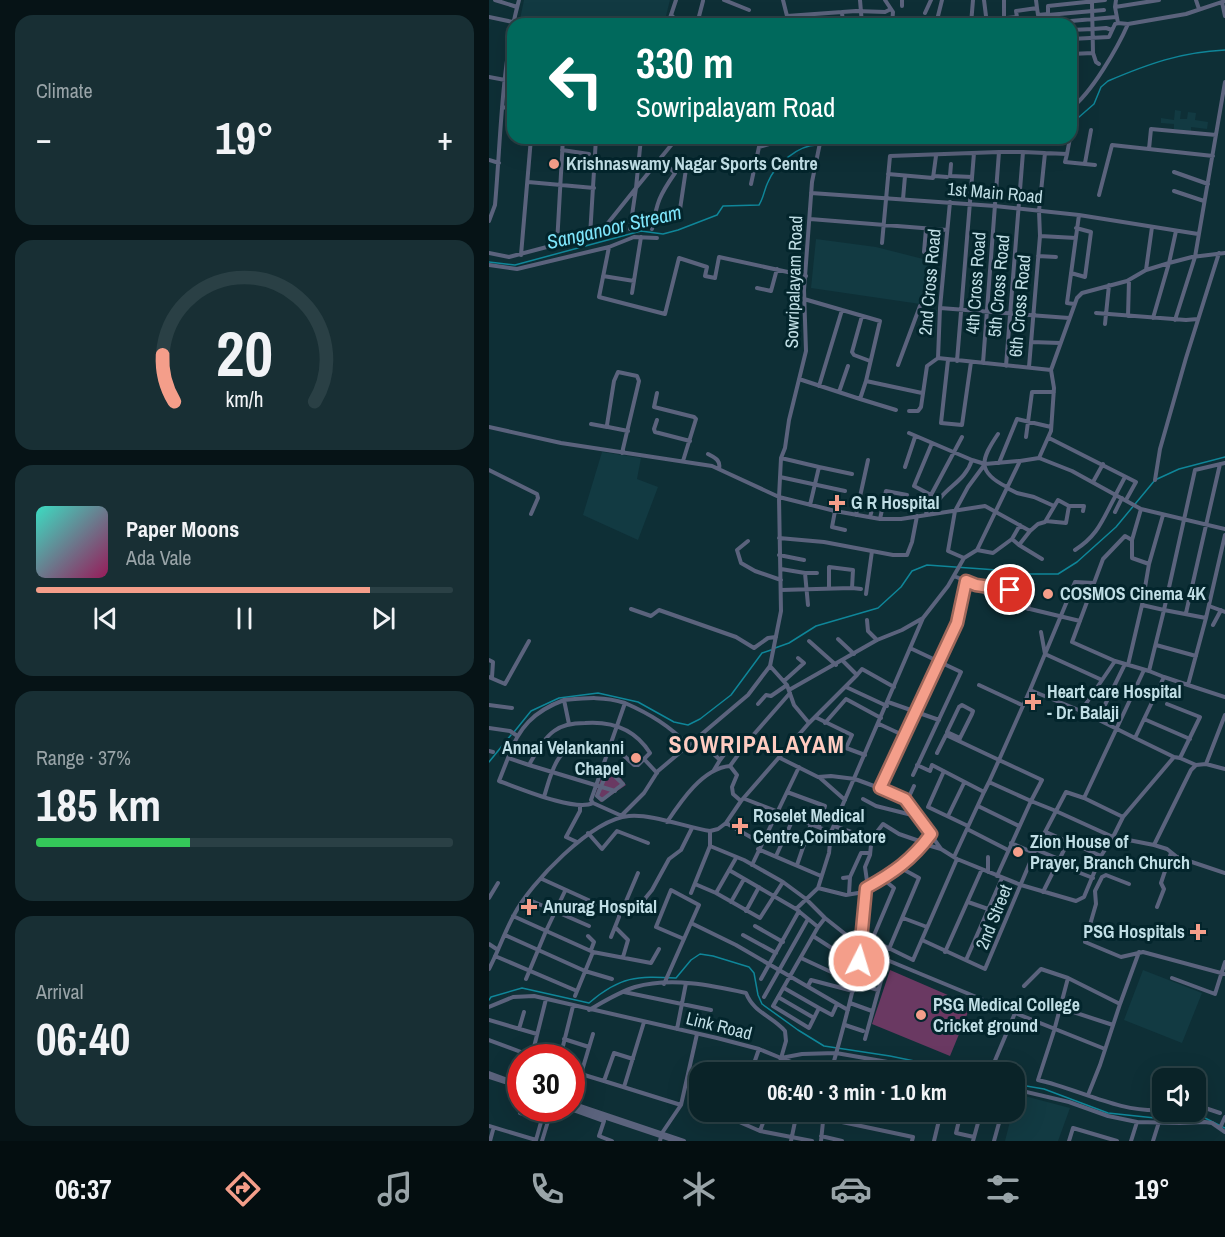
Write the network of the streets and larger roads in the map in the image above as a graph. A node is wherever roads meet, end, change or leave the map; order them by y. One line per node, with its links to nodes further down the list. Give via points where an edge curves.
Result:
1 (495, 0): 23 (street)
2 (519, 0): 23 (street)
3 (676, 0): 35 (street)
4 (724, 0): 28 (street)
5 (783, 0): 37 (street)
6 (860, 0): 30 (street)
7 (885, 0): 26 (street)
8 (901, 0): 22 (street)
9 (931, 0): 33 (street)
10 (942, 0): 50 (street)
11 (973, 0): 51 (street)
12 (984, 0): 52 (street)
13 (1003, 0): 53 (street)
14 (1037, 0): 25 (street)
15 (1105, 0): 21 (street)
16 (1116, 0): 24 (street)
17 (1159, 0): 24 (street)
18 (1196, 0): 27 (street)
19 (703, 1): 45 (street)
20 (1223, 2): 27 (street); 38 (street)
21 (1092, 3): 32 (street); 34 (street, via 1048,6)
22 (902, 6)
23 (517, 7): 42 (street)
24 (1115, 7): 41 (street)
25 (1037, 8): 34 (street, via 1038,15); 40 (street, via 1016,10)
26 (891, 9): 30 (street); 49 (street)
27 (1199, 9): 61 (street)
28 (749, 10)
29 (1104, 10): 32 (street)
30 (862, 11): 31 (street); 48 (street)
31 (842, 12): 36 (street); 47 (street)
32 (1092, 12): 34 (street); 57 (street)
33 (925, 13)
34 (1048, 14): 55 (street)
35 (671, 15): 43 (street); 44 (street)
36 (809, 15): 37 (street); 46 (street)
37 (787, 16)
38 (1225, 16)
39 (489, 17): 58 (street)
40 (1017, 17): 54 (street)
41 (1116, 17): 56 (street); 60 (street)
42 (514, 18)
43 (670, 18)
44 (674, 18)
45 (699, 18)
46 (814, 18)
47 (842, 18)
48 (862, 18)
49 (893, 18)
50 (938, 18)
51 (972, 18)
52 (986, 18)
53 (1004, 18)
54 (1010, 18)
55 (1048, 18)
56 (1110, 18): 57 (street); 63 (street)
57 (1093, 20): 59 (street); 62 (street)
58 (507, 21)
59 (1077, 22)
60 (1118, 23): 61 (street); 63 (street)
61 (1128, 24): 75 (street)
62 (1093, 29): 63 (street); 64 (street); 65 (street)
63 (1111, 29): 65 (street, via 1109,38)
64 (1077, 30)
65 (1093, 38): 66 (street); 67 (street)
66 (1077, 39)
67 (1093, 52): 68 (street); 70 (street)
68 (1077, 53)
69 (507, 63): 71 (street)
70 (1099, 64)
71 (506, 70): 73 (street)
72 (489, 77): 73 (street)
73 (505, 80): 76 (street)
74 (1225, 82): 79 (street)
75 (1077, 102)
76 (503, 107): 77 (street); 100 (street)
77 (507, 108)
78 (1091, 130): 101 (street)
79 (1216, 135): 88 (street, via 1151,129); 97 (street)
80 (531, 144): 111 (street)
81 (563, 144): 89 (street)
82 (597, 144): 115 (street)
83 (640, 144): 116 (street)
84 (672, 144): 98 (street)
85 (769, 144): 113 (street, via 759,147)
86 (820, 144): 118 (street, Sowripalayam Road)
87 (1069, 144): 95 (street)
88 (1149, 148): 97 (street); 119 (street, via 1112,145)
89 (563, 150): 94 (street); 112 (street)
90 (999, 152): 91 (street); 93 (street); 125 (street, 4th Cross Road)
91 (1023, 152): 92 (street); 126 (street, 5th Cross Road)
92 (1045, 152): 95 (street); 127 (street, 6th Cross Road)
93 (974, 153): 96 (street); 110 (street)
94 (589, 154)
95 (1067, 154): 101 (street, via 1065,162)
96 (936, 156): 106 (street, via 890,156); 108 (street)
97 (1213, 156): 114 (street)
98 (660, 159): 104 (street); 116 (street)
99 (489, 160): 100 (street)
100 (499, 163): 131 (street, via 495,205)
101 (1085, 163): 103 (street)
102 (951, 164): 110 (street, via 950,176)
103 (1095, 165)
104 (674, 171): 129 (street, via 686,168); 136 (street, via 656,203)
105 (1174, 172): 114 (street)
106 (888, 174): 107 (street); 120 (street)
107 (905, 176): 108 (street); 121 (street)
108 (935, 176): 109 (street)
109 (947, 177)
110 (972, 177): 124 (street)
111 (528, 182): 112 (street); 153 (street)
112 (561, 184): 115 (street); 147 (street)
113 (751, 184)
114 (1208, 184): 122 (street)
115 (594, 188): 141 (street)
116 (636, 188): 135 (street); 141 (street, via 600,233)
117 (1174, 191): 122 (street)
118 (811, 193): 120 (street, 1st Main Road); 130 (street, Sowripalayam Road)
119 (1099, 195)
120 (885, 198): 121 (street, 1st Main Road); 132 (street)
121 (903, 199): 123 (street, 1st Main Road)
122 (1204, 201): 140 (street)
123 (950, 202): 124 (street, 1st Main Road); 138 (street, 2nd Cross Road)
124 (970, 203): 125 (street, 1st Main Road); 173 (street)
125 (995, 206): 126 (street, 1st Main Road); 175 (street, 4th Cross Road)
126 (1019, 208): 127 (street, 1st Main Road); 176 (street, 5th Cross Road)
127 (1039, 211): 128 (street, 1st Main Road); 142 (street, 6th Cross Road)
128 (1079, 214): 133 (street, 1st Main Road); 134 (street)
129 (679, 216)
130 (810, 219): 132 (street); 163 (street, Sowripalayam Road)
131 (489, 220)
132 (884, 226): 137 (street); 146 (street)
133 (1152, 227): 139 (street, 1st Main Road); 160 (street)
134 (1076, 228): 145 (street); 161 (street, via 1091,232 1091,242 1085,277)
135 (630, 229)
136 (652, 229)
137 (926, 229): 138 (street); 149 (street)
138 (947, 231): 172 (street, 2nd Cross Road)
139 (1176, 231): 140 (street, 1st Main Road); 157 (street)
140 (1198, 234): 156 (street)
141 (590, 236): 147 (street)
142 (1040, 236): 145 (street); 154 (street, 6th Cross Road)
143 (641, 237): 144 (street); 148 (street); 165 (street)
144 (657, 238)
145 (1075, 238): 161 (street)
146 (882, 243)
147 (557, 244): 153 (street)
148 (609, 247): 158 (street, via 517,268); 162 (street)
149 (924, 252)
150 (489, 253): 153 (street)
151 (1219, 253): 152 (street); 156 (street); 184 (street)
152 (1225, 254)
153 (521, 255)
154 (1038, 256): 155 (street); 179 (street, 6th Cross Road)
155 (1056, 257)
156 (1195, 257): 157 (street); 185 (street)
157 (1169, 263): 160 (street); 183 (street)
158 (489, 265)
159 (777, 269): 162 (street, via 719,257 715,278 705,276 707,267 679,258 665,314 599,297); 163 (street); 167 (street, via 771,291)
160 (1146, 270): 164 (street)
161 (1071, 273): 170 (street, via 1067,303)
162 (603, 276): 165 (street)
163 (806, 276): 169 (street, Sowripalayam Road)
164 (1129, 280): 166 (street); 181 (street)
165 (634, 281): 168 (street)
166 (1109, 285): 170 (street, via 1082,293); 178 (street)
167 (757, 288)
168 (632, 293)
169 (804, 299): 174 (street); 200 (street, Sowripalayam Road, via 806,351)
170 (1074, 304): 182 (street)
171 (920, 306): 195 (street)
172 (940, 308): 173 (street); 189 (street, 2nd Cross Road)
173 (962, 309): 175 (street); 192 (street)
174 (842, 310): 180 (street); 202 (street)
175 (987, 311): 176 (street); 194 (street, 4th Cross Road)
176 (1011, 313): 179 (street); 197 (street, 5th Cross Road)
177 (1096, 313): 178 (street)
178 (1107, 314): 181 (street); 186 (street)
179 (1033, 315): 182 (street); 187 (street, 6th Cross Road)
180 (862, 316): 191 (street, via 852,352); 191 (street, via 880,321)
181 (1128, 316): 183 (street)
182 (1069, 318): 188 (street)
183 (1153, 318): 185 (street)
184 (1198, 319): 185 (street); 245 (street)
185 (1175, 320)
186 (1105, 324)
187 (1031, 342): 188 (street); 198 (street, 6th Cross Road)
188 (1061, 343): 199 (street)
189 (937, 358): 190 (street, 2nd Cross Road); 206 (street, via 927,366)
190 (948, 360): 192 (street, 2nd Cross Road); 193 (street, via 941,423 944,424 962,425)
191 (870, 361): 201 (street)
192 (957, 362): 193 (street, 2nd Cross Road)
193 (971, 362): 194 (street, 2nd Cross Road)
194 (983, 363): 197 (street, 2nd Cross Road)
195 (898, 365)
196 (847, 366): 203 (street)
197 (1006, 366): 198 (street, 2nd Cross Road)
198 (1029, 367): 199 (street, 2nd Cross Road)
199 (1051, 370): 204 (street)
200 (799, 379): 202 (street); 228 (street, Sowripalayam Road)
201 (866, 381): 206 (street); 207 (street)
202 (819, 386): 203 (street)
203 (839, 392): 207 (street)
204 (1054, 392): 211 (street, via 1032,392); 214 (street)
205 (657, 393): 223 (street, via 654,407 696,419)
206 (922, 393): 209 (street, via 921,407)
207 (860, 399): 208 (street)
208 (897, 410)
209 (909, 411)
210 (657, 420): 223 (street, via 655,432)
211 (1029, 422): 214 (street); 221 (street); 234 (street, via 1017,418)
212 (591, 424): 213 (street)
213 (608, 427): 216 (street); 216 (street, via 616,373 633,375 639,381)
214 (1051, 427): 222 (street)
215 (489, 428): 225 (street)
216 (628, 431): 225 (street)
217 (909, 433): 219 (street)
218 (998, 434): 235 (street, via 986,453)
219 (915, 437): 224 (street); 239 (street)
220 (962, 437): 226 (street)
221 (1026, 437)
222 (1049, 438): 229 (street); 236 (street)
223 (690, 441): 232 (street)
224 (932, 443): 226 (street); 251 (street, via 914,486)
225 (622, 453): 232 (street)
226 (954, 453): 231 (street); 251 (street)
227 (708, 454): 240 (street, via 719,460)
228 (781, 458): 238 (street); 243 (street, Sowripalayam Road)
229 (1039, 458): 233 (street); 246 (street)
230 (868, 460): 267 (street)
231 (972, 460): 235 (street); 265 (street, via 963,477 939,497)
232 (683, 461): 240 (street)
233 (1020, 461): 234 (street); 248 (street)
234 (999, 463): 235 (street)
235 (985, 464): 248 (street, via 987,475); 261 (street)
236 (1103, 464): 244 (street); 246 (street)
237 (1223, 464): 272 (street, via 1195,470); 274 (street)
238 (819, 466): 242 (street); 247 (street)
239 (905, 467)
240 (720, 469): 253 (street)
241 (489, 470): 266 (street, via 537,494)
242 (852, 474)
243 (780, 477): 247 (street); 253 (street, Sowripalayam Road)
244 (1125, 477): 252 (street); 255 (street, via 1136,482)
245 (1155, 480)
246 (1093, 482): 252 (street)
247 (815, 484): 249 (street); 256 (street)
248 (1007, 488): 257 (street); 263 (street)
249 (845, 491)
250 (907, 495): 271 (street, via 887,491)
251 (931, 495): 265 (street)
252 (1116, 495): 255 (street); 286 (street, via 1098,531)
253 (779, 497): 256 (street); 280 (street, Sowripalayam Road)
254 (875, 499): 270 (street)
255 (1124, 499): 259 (street); 264 (street)
256 (810, 505): 260 (street)
257 (1054, 506): 258 (street, via 1058,500); 273 (street)
258 (1069, 506): 262 (street, via 1084,506); 273 (street, via 1067,523)
259 (1140, 508): 268 (street); 282 (street)
260 (835, 511): 267 (street); 277 (street, via 832,527)
261 (955, 511): 263 (street, via 985,506); 265 (street); 289 (street, via 948,551)
262 (1083, 511)
263 (996, 512): 275 (street); 285 (street)
264 (1115, 512)
265 (929, 513): 269 (street)
266 (531, 514)
267 (856, 515): 270 (street)
268 (1163, 515): 272 (street); 292 (street)
269 (917, 516): 271 (street); 287 (street, via 907,555)
270 (870, 517): 271 (street)
271 (880, 519)
272 (1185, 519): 274 (street); 312 (street)
273 (1046, 521): 278 (street)
274 (1207, 524): 276 (street); 314 (street)
275 (1020, 525): 278 (street); 281 (street)
276 (1225, 529)
277 (845, 530)
278 (1030, 531): 284 (street)
279 (1225, 535): 309 (street)
280 (779, 538): 287 (street); 288 (street, Sowripalayam Road)
281 (1012, 539): 284 (street); 285 (street, via 993,553)
282 (1132, 540): 292 (street, via 1132,558); 299 (street, via 1125,536 1103,559)
283 (748, 541): 297 (street, via 737,550 741,563)
284 (1019, 545): 290 (street)
285 (977, 550): 289 (street)
286 (1075, 550)
287 (873, 551): 306 (street)
288 (779, 555): 291 (street); 293 (street, Sowripalayam Road)
289 (964, 558): 296 (street)
290 (1042, 559)
291 (804, 560)
292 (1149, 564): 308 (street)
293 (781, 569): 294 (street); 297 (street, Sowripalayam Road)
294 (805, 573): 295 (street); 305 (street)
295 (817, 573)
296 (954, 576): 298 (street); 316 (street)
297 (781, 580): 304 (street, Sowripalayam Road)
298 (966, 581): 300 (street); 336 (street, via 957,623)
299 (1094, 583): 315 (street, via 1075,582); 319 (street)
300 (976, 585): 311 (street, via 991,598); 311 (street, via 1028,594)
301 (829, 588): 302 (street); 302 (street, via 829,567 852,568); 305 (street)
302 (852, 588): 303 (street)
303 (861, 589)
304 (781, 590): 305 (street); 322 (street, Sowripalayam Road)
305 (806, 590): 307 (street)
306 (866, 594)
307 (808, 605)
308 (1142, 605): 312 (street); 338 (street)
309 (1209, 606): 313 (street); 317 (street)
310 (631, 609): 322 (street, via 651,616 659,610 737,637 754,648 768,638)
311 (1028, 609): 315 (street)
312 (1164, 610): 314 (street); 327 (street)
313 (1223, 611): 320 (street)
314 (1186, 613): 317 (street)
315 (1061, 616): 319 (street); 330 (street)
316 (923, 618): 324 (street); 328 (street)
317 (1206, 618): 331 (street)
318 (867, 621): 324 (street, via 868,631)
319 (1080, 621): 335 (street, via 1072,642)
320 (1213, 625)
321 (1041, 632): 330 (street)
322 (776, 638): 339 (street, Sowripalayam Road)
323 (838, 639): 329 (street)
324 (877, 640): 329 (street)
325 (529, 641): 342 (street, via 505,684)
326 (809, 641): 337 (street)
327 (1156, 645): 331 (street); 340 (street)
328 (910, 648): 336 (street); 349 (street)
329 (854, 654): 334 (street)
330 (1045, 654): 344 (street); 350 (street)
331 (1196, 656): 346 (street)
332 (798, 658): 347 (street, via 804,663)
333 (489, 660): 342 (street, via 493,662)
334 (843, 661): 337 (street); 341 (street)
335 (1115, 661): 338 (street); 344 (street)
336 (939, 662): 361 (street); 367 (street, via 961,672)
337 (836, 664): 347 (street)
338 (1127, 664): 340 (street); 365 (street)
339 (771, 666): 347 (street); 378 (street, via 748,695)
340 (1146, 670): 343 (street); 374 (street)
341 (857, 675): 348 (street); 349 (street, via 862,669)
342 (490, 677)
343 (1164, 677): 346 (street); 366 (street)
344 (1102, 680): 360 (street)
345 (979, 685): 358 (street)
346 (1188, 685): 351 (street)
347 (787, 687): 354 (street, via 766,695); 368 (street, via 794,705); 397 (street)
348 (846, 687): 355 (street); 363 (street)
349 (894, 687): 355 (street)
350 (1030, 690): 358 (street); 360 (street)
351 (1225, 698)
352 (564, 700): 353 (street, via 591,697); 370 (street); 375 (street, via 540,712)
353 (625, 703): 372 (street); 382 (street, via 653,715)
354 (758, 704)
355 (887, 704): 361 (street); 364 (street)
356 (1167, 704): 379 (street, via 1200,716)
357 (489, 705): 359 (street)
358 (1022, 705): 392 (street)
359 (512, 708)
360 (1081, 711): 365 (street)
361 (916, 712): 367 (street); 376 (street)
362 (1225, 715): 393 (street)
363 (815, 717): 368 (street); 369 (street)
364 (881, 718): 369 (street, via 846,699); 371 (street)
365 (1098, 719): 374 (street)
366 (1144, 719): 377 (street); 379 (street)
367 (939, 720): 395 (street)
368 (809, 723): 388 (street)
369 (825, 723): 385 (street, via 852,735 846,748)
370 (569, 724): 372 (street); 394 (street, via 545,740)
371 (879, 724): 376 (street); 385 (street)
372 (618, 725): 381 (street); 390 (street, via 650,751)
373 (489, 728): 375 (street, via 510,730)
374 (1117, 729): 377 (street); 417 (street)
375 (516, 735): 387 (street)
376 (905, 736): 412 (street)
377 (1135, 738): 386 (street)
378 (698, 739): 382 (street); 391 (street)
379 (1190, 739): 389 (street)
380 (959, 740): 380 (street, via 973,711 962,705 947,732); 384 (street, via 946,735); 392 (street)
381 (609, 745): 390 (street, via 634,765); 402 (street, via 577,744 559,758); 409 (street)
382 (689, 746): 403 (street)
383 (729, 748): 391 (street)
384 (937, 753)
385 (865, 755): 406 (street)
386 (1174, 757): 389 (street); 432 (street)
387 (508, 758): 394 (street); 416 (street, via 499,781)
388 (780, 758): 398 (street); 419 (street)
389 (1180, 758): 396 (street)
390 (644, 759): 403 (street)
391 (720, 760): 400 (street)
392 (999, 760): 407 (street); 422 (street, via 1042,780)
393 (1206, 764): 396 (street); 399 (street)
394 (529, 765): 402 (street)
395 (917, 765): 401 (street, via 930,771 932,765); 404 (street)
396 (1196, 765): 454 (street)
397 (730, 766): 400 (street); 419 (street, via 737,775 733,794)
398 (799, 768): 405 (street); 414 (street)
399 (1225, 769)
400 (714, 771): 433 (street, via 679,804)
401 (944, 771): 408 (street); 429 (street, via 928,807)
402 (552, 772): 409 (street); 416 (street)
403 (657, 773): 430 (street)
404 (913, 775)
405 (818, 777): 406 (street); 420 (street)
406 (855, 779): 412 (street); 420 (street)
407 (989, 782): 415 (street); 422 (street)
408 (964, 783): 415 (street); 429 (street)
409 (595, 785): 411 (street); 423 (street)
410 (914, 786): 421 (street)
411 (601, 787): 413 (street); 413 (street, via 597,796 602,800); 413 (street, via 608,770 623,784)
412 (880, 788): 421 (street)
413 (615, 791)
414 (787, 792): 426 (street); 436 (street, via 825,806)
415 (984, 792): 425 (street)
416 (544, 797): 424 (street)
417 (1084, 798): 427 (street, via 1066,792); 432 (street)
418 (863, 799): 428 (street)
419 (743, 800): 426 (street); 434 (street)
420 (845, 800): 437 (street)
421 (907, 801): 428 (street)
422 (1031, 801): 427 (street); 438 (street)
423 (593, 803): 424 (street); 430 (street)
424 (580, 806): 448 (street, via 566,837)
425 (978, 806): 438 (street); 440 (street)
426 (777, 811): 431 (street); 451 (street)
427 (1056, 811): 443 (street, 2nd Street); 447 (street)
428 (917, 816): 445 (street)
429 (948, 816): 440 (street)
430 (621, 817): 433 (street, via 641,816); 444 (street)
431 (794, 817): 435 (street); 462 (street)
432 (1122, 817): 447 (street)
433 (667, 822): 439 (street)
434 (726, 823): 441 (street); 451 (street)
435 (811, 824): 436 (street); 470 (street)
436 (819, 826): 442 (street)
437 (834, 826): 442 (street); 446 (street)
438 (1019, 826): 453 (street)
439 (692, 828): 441 (street); 509 (street, via 681,850 669,859 642,902)
440 (967, 828): 458 (street); 466 (street)
441 (709, 831): 455 (street)
442 (831, 832): 477 (street)
443 (1045, 832): 449 (street); 459 (street, 2nd Street)
444 (588, 833): 448 (street); 450 (street, via 602,849 618,831)
445 (931, 834): 452 (street); 457 (street)
446 (873, 837): 452 (street, via 883,824); 460 (street)
447 (1113, 837): 454 (street); 463 (street)
448 (577, 842): 482 (street)
449 (1068, 842): 463 (street); 467 (street)
450 (648, 843)
451 (761, 843): 456 (street)
452 (924, 843): 457 (street); 471 (street)
453 (1011, 843): 458 (street); 459 (street)
454 (1154, 845): 461 (street)
455 (710, 846): 465 (street); 487 (street)
456 (758, 849): 462 (street); 468 (street)
457 (941, 849): 466 (street)
458 (1008, 850): 479 (street)
459 (1036, 851): 467 (street); 489 (street, 2nd Street)
460 (870, 853): 478 (street, via 861,853); 492 (street, via 865,867)
461 (1171, 853): 476 (street); 504 (street)
462 (776, 856): 470 (street)
463 (1101, 856): 481 (street)
464 (988, 857): 474 (street)
465 (736, 858): 468 (street); 473 (street)
466 (955, 859): 472 (street); 520 (street)
467 (1059, 859): 469 (street)
468 (752, 864): 485 (street)
469 (1057, 864): 481 (street); 494 (street)
470 (797, 865): 477 (street)
471 (899, 867): 484 (street); 513 (street, via 919,878)
472 (982, 869): 474 (street); 503 (street)
473 (729, 870): 483 (street); 496 (street)
474 (988, 872): 479 (street)
475 (638, 873): 510 (street)
476 (1225, 873)
477 (821, 876): 491 (street)
478 (850, 877): 480 (street); 497 (street)
479 (1000, 877): 489 (street); 505 (street)
480 (843, 878)
481 (1093, 878): 494 (street, via 1084,897 1076,901)
482 (542, 879): 493 (street); 500 (street)
483 (744, 879): 490 (street); 502 (street)
484 (883, 879): 492 (street); 533 (street, via 894,888 872,940)
485 (783, 882): 498 (street); 501 (street)
486 (498, 883): 499 (street)
487 (695, 884): 495 (street); 496 (street)
488 (1129, 884): 538 (street, via 1106,874 1101,877 1085,942 1121,957)
489 (1021, 885): 494 (street); 543 (street, 2nd Street, via 985,969)
490 (759, 886): 498 (street); 508 (street)
491 (818, 888): 497 (street); 501 (street)
492 (865, 890): 497 (street); 531 (street)
493 (565, 891): 507 (street); 510 (street)
494 (1044, 892)
495 (691, 893)
496 (716, 893): 502 (street)
497 (849, 894)
498 (774, 896): 506 (street); 508 (street, via 760,918)
499 (489, 898)
500 (525, 898): 507 (street); 511 (street)
501 (806, 899): 506 (street); 512 (street)
502 (731, 902): 508 (street)
503 (968, 902): 505 (street); 537 (street)
504 (1157, 907)
505 (989, 909): 543 (street)
506 (798, 910): 514 (street); 529 (street)
507 (555, 911): 516 (street); 521 (street)
508 (746, 911)
509 (642, 913)
510 (619, 914): 518 (street)
511 (513, 916): 521 (street); 523 (street)
512 (825, 918): 519 (street); 531 (street)
513 (903, 918): 520 (street); 533 (street)
514 (809, 919): 519 (street); 548 (street)
515 (691, 923): 527 (street); 527 (street, via 699,905 671,890 656,927); 546 (street)
516 (589, 926)
517 (755, 926): 529 (street)
518 (615, 927): 526 (street); 541 (street, via 627,940)
519 (818, 927): 525 (street)
520 (927, 927): 528 (street)
521 (546, 931): 535 (street); 536 (street)
522 (743, 934): 539 (street)
523 (505, 935): 534 (street); 535 (street)
524 (588, 936): 536 (street, via 594,942)
525 (813, 936): 542 (street); 545 (street)
526 (611, 937)
527 (684, 939): 561 (street)
528 (922, 940): 533 (street, via 913,960); 537 (street, 2nd Street)
529 (783, 942): 539 (street)
530 (489, 944): 534 (street)
531 (860, 946): 545 (street)
532 (659, 949): 541 (street, via 651,963)
533 (889, 949)
534 (498, 950): 540 (street)
535 (537, 951): 550 (street); 551 (street)
536 (592, 951): 541 (street); 551 (street)
537 (945, 952): 543 (street, 2nd Street)
538 (1139, 952): 552 (street); 574 (street)
539 (776, 953): 546 (street)
540 (495, 956): 547 (street); 550 (street)
541 (623, 957)
542 (801, 957): 553 (street); 560 (street)
543 (966, 960)
544 (1225, 962): 552 (street)
545 (858, 963): 549 (street); 560 (street)
546 (769, 964): 548 (street); 558 (street)
547 (489, 969)
548 (779, 970): 553 (street); 568 (street)
549 (884, 970): 565 (street); 585 (street, via 887,960)
550 (529, 971): 551 (street, via 576,994); 556 (street)
551 (585, 971): 557 (street)
552 (1223, 974): 555 (street, via 1215,994)
553 (790, 977): 562 (street); 564 (street)
554 (1068, 978): 563 (street, via 1041,969); 574 (street); 578 (street)
555 (1172, 978)
556 (526, 979)
557 (612, 979)
558 (761, 979)
559 (686, 982): 561 (street); 572 (street); 608 (street, via 746,993 758,1012 785,1031)
560 (855, 983): 565 (street); 566 (street)
561 (664, 984): 567 (street)
562 (808, 986): 566 (street, via 811,980); 573 (street)
563 (1025, 986)
564 (784, 988): 569 (street); 577 (street)
565 (878, 990): 582 (street)
566 (853, 991): 571 (street)
567 (624, 992): 572 (street); 579 (street)
568 (764, 997)
569 (779, 997): 586 (street); 586 (street, via 773,1006 805,1026 809,1028)
570 (546, 999): 575 (street, Link Road, via 513,997); 576 (street, Link Road); 595 (street)
571 (851, 1003): 581 (street); 582 (street)
572 (682, 1004): 580 (street); 592 (street)
573 (837, 1004): 577 (street, via 832,1015); 581 (street)
574 (1121, 1004): 589 (street)
575 (491, 1006): 584 (street)
576 (573, 1006): 579 (street, Link Road); 600 (street)
577 (819, 1008): 586 (street)
578 (1061, 1008): 589 (street); 593 (street)
579 (589, 1010): 588 (street, Link Road)
580 (711, 1010)
581 (848, 1010): 590 (street)
582 (873, 1011): 598 (street)
583 (524, 1012): 591 (street)
584 (489, 1013)
585 (1015, 1013): 593 (street); 616 (street)
586 (814, 1018)
587 (489, 1020): 591 (street)
588 (644, 1022): 592 (street, Link Road); 609 (street)
589 (1113, 1024): 606 (street)
590 (845, 1025): 594 (street); 607 (street)
591 (519, 1029): 595 (street)
592 (677, 1029): 597 (street, Link Road)
593 (1054, 1030): 606 (street); 623 (street, via 1038,1080)
594 (863, 1031)
595 (537, 1034): 601 (street)
596 (593, 1034): 604 (street)
597 (697, 1034): 605 (street, Link Road); 624 (street)
598 (865, 1039)
599 (489, 1040): 603 (street)
600 (564, 1040): 602 (street); 604 (street)
601 (536, 1044)
602 (563, 1044)
603 (507, 1046)
604 (589, 1047): 610 (street)
605 (759, 1049): 608 (street, Link Road); 611 (street)
606 (1105, 1050): 623 (street)
607 (837, 1052): 608 (street); 614 (street); 615 (street)
608 (781, 1058): 612 (street); 613 (street, Link Road)
609 (633, 1059): 620 (street, via 614,1053); 621 (street)
610 (585, 1060)
611 (754, 1062)
612 (780, 1062)
613 (792, 1062)
614 (834, 1062)
615 (888, 1062)
616 (994, 1062)
617 (489, 1075): 619 (street)
618 (585, 1075): 620 (street)
619 (507, 1081)
620 (604, 1081): 621 (street)
621 (624, 1087): 624 (street)
622 (1025, 1092): 642 (street)
623 (1088, 1095): 627 (street, via 1135,1109)
624 (681, 1105): 650 (street)
625 (1206, 1108): 628 (street)
626 (585, 1109): 650 (street)
627 (1152, 1110)
628 (1221, 1113)
629 (585, 1114): 657 (street, via 604,1121 599,1136)
630 (1225, 1117): 646 (street)
631 (541, 1122): 654 (street)
632 (548, 1122): 656 (street)
633 (739, 1122): 648 (street)
634 (764, 1122): 648 (street)
635 (795, 1122): 651 (street)
636 (823, 1122): 652 (street)
637 (833, 1122): 662 (street, via 912,1137)
638 (939, 1122): 663 (street)
639 (959, 1122): 653 (street, via 956,1133)
640 (978, 1122): 653 (street)
641 (999, 1122): 664 (street)
642 (1137, 1122): 643 (street); 667 (street)
643 (1152, 1122)
644 (1159, 1122): 668 (street)
645 (1205, 1122): 646 (street)
646 (1221, 1126): 649 (street)
647 (491, 1128): 654 (street); 655 (street)
648 (761, 1131): 651 (street)
649 (1225, 1132)
650 (661, 1137): 658 (street); 659 (street)
651 (791, 1139): 660 (street)
652 (821, 1139): 661 (street)
653 (974, 1139)
654 (536, 1140)
655 (490, 1141)
656 (542, 1141)
657 (612, 1141)
658 (675, 1141)
659 (684, 1141)
660 (812, 1141)
661 (841, 1141)
662 (912, 1141)
663 (934, 1141)
664 (994, 1141)
665 (1069, 1141): 666 (street, via 1073,1128)
666 (1117, 1141)
667 (1131, 1141)
668 (1153, 1141)

